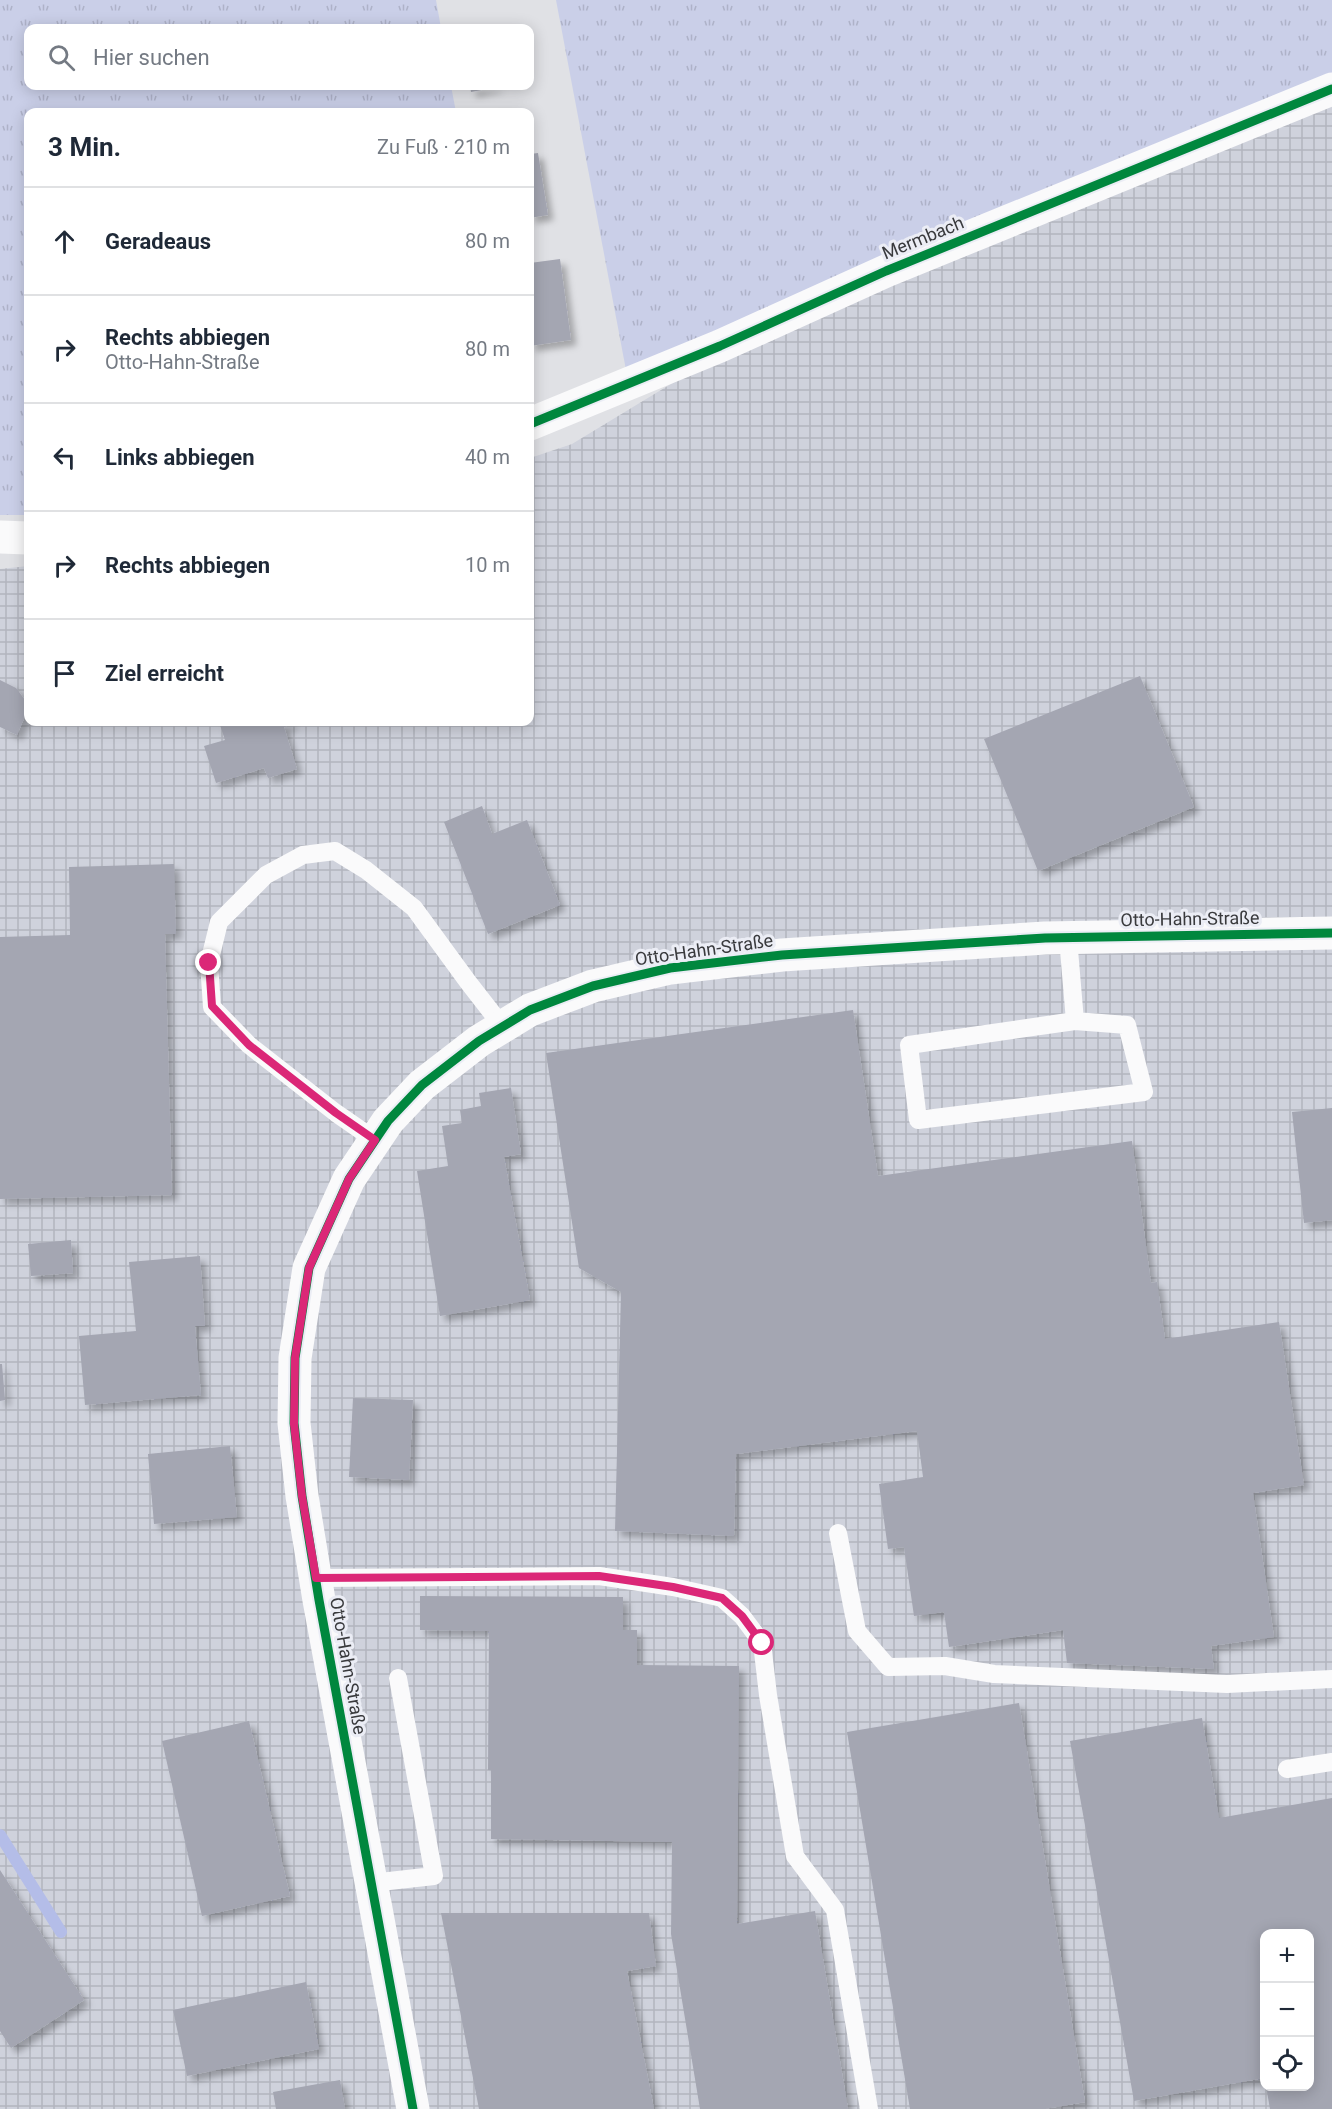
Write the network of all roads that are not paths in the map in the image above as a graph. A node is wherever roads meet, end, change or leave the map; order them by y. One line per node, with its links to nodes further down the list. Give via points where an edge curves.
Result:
1 (1332, 89): 2 (street, Mermbach, via 886,271 720,346)
2 (534, 422)
3 (0, 537): 4 (street)
4 (24, 538)
5 (1332, 933): 6 (street, Otto-Hahn-Straße)
6 (1068, 938): 7 (lane); 8 (street, Otto-Hahn-Straße, via 782,955 670,968 593,986 530,1010)
7 (1075, 1021): 7 (lane, via 1127,1025 1144,1092 918,1120 909,1045)
8 (503, 1027): 9 (street, Otto-Hahn-Straße, via 422,1085); 9 (lane, via 414,908 366,870 335,851 303,855 266,874 219,922 209,963 212,1006 249,1045)
9 (375, 1140): 11 (street, Otto-Hahn-Straße, via 349,1179 309,1268 295,1358 294,1424)
10 (838, 1533): 13 (lane, via 857,1630 888,1667 945,1666 994,1674 1227,1684)
11 (316, 1578): 16 (street, Otto-Hahn-Straße); 18 (lane, via 599,1576 722,1598 742,1616 762,1643 795,1857 835,1910)
12 (398, 1678): 16 (lane, via 434,1875)
13 (1332, 1679)
14 (1332, 1762): 15 (lane)
15 (1287, 1769)
16 (371, 1882): 17 (street, Otto-Hahn-Straße)
17 (413, 2109)
18 (869, 2109)

